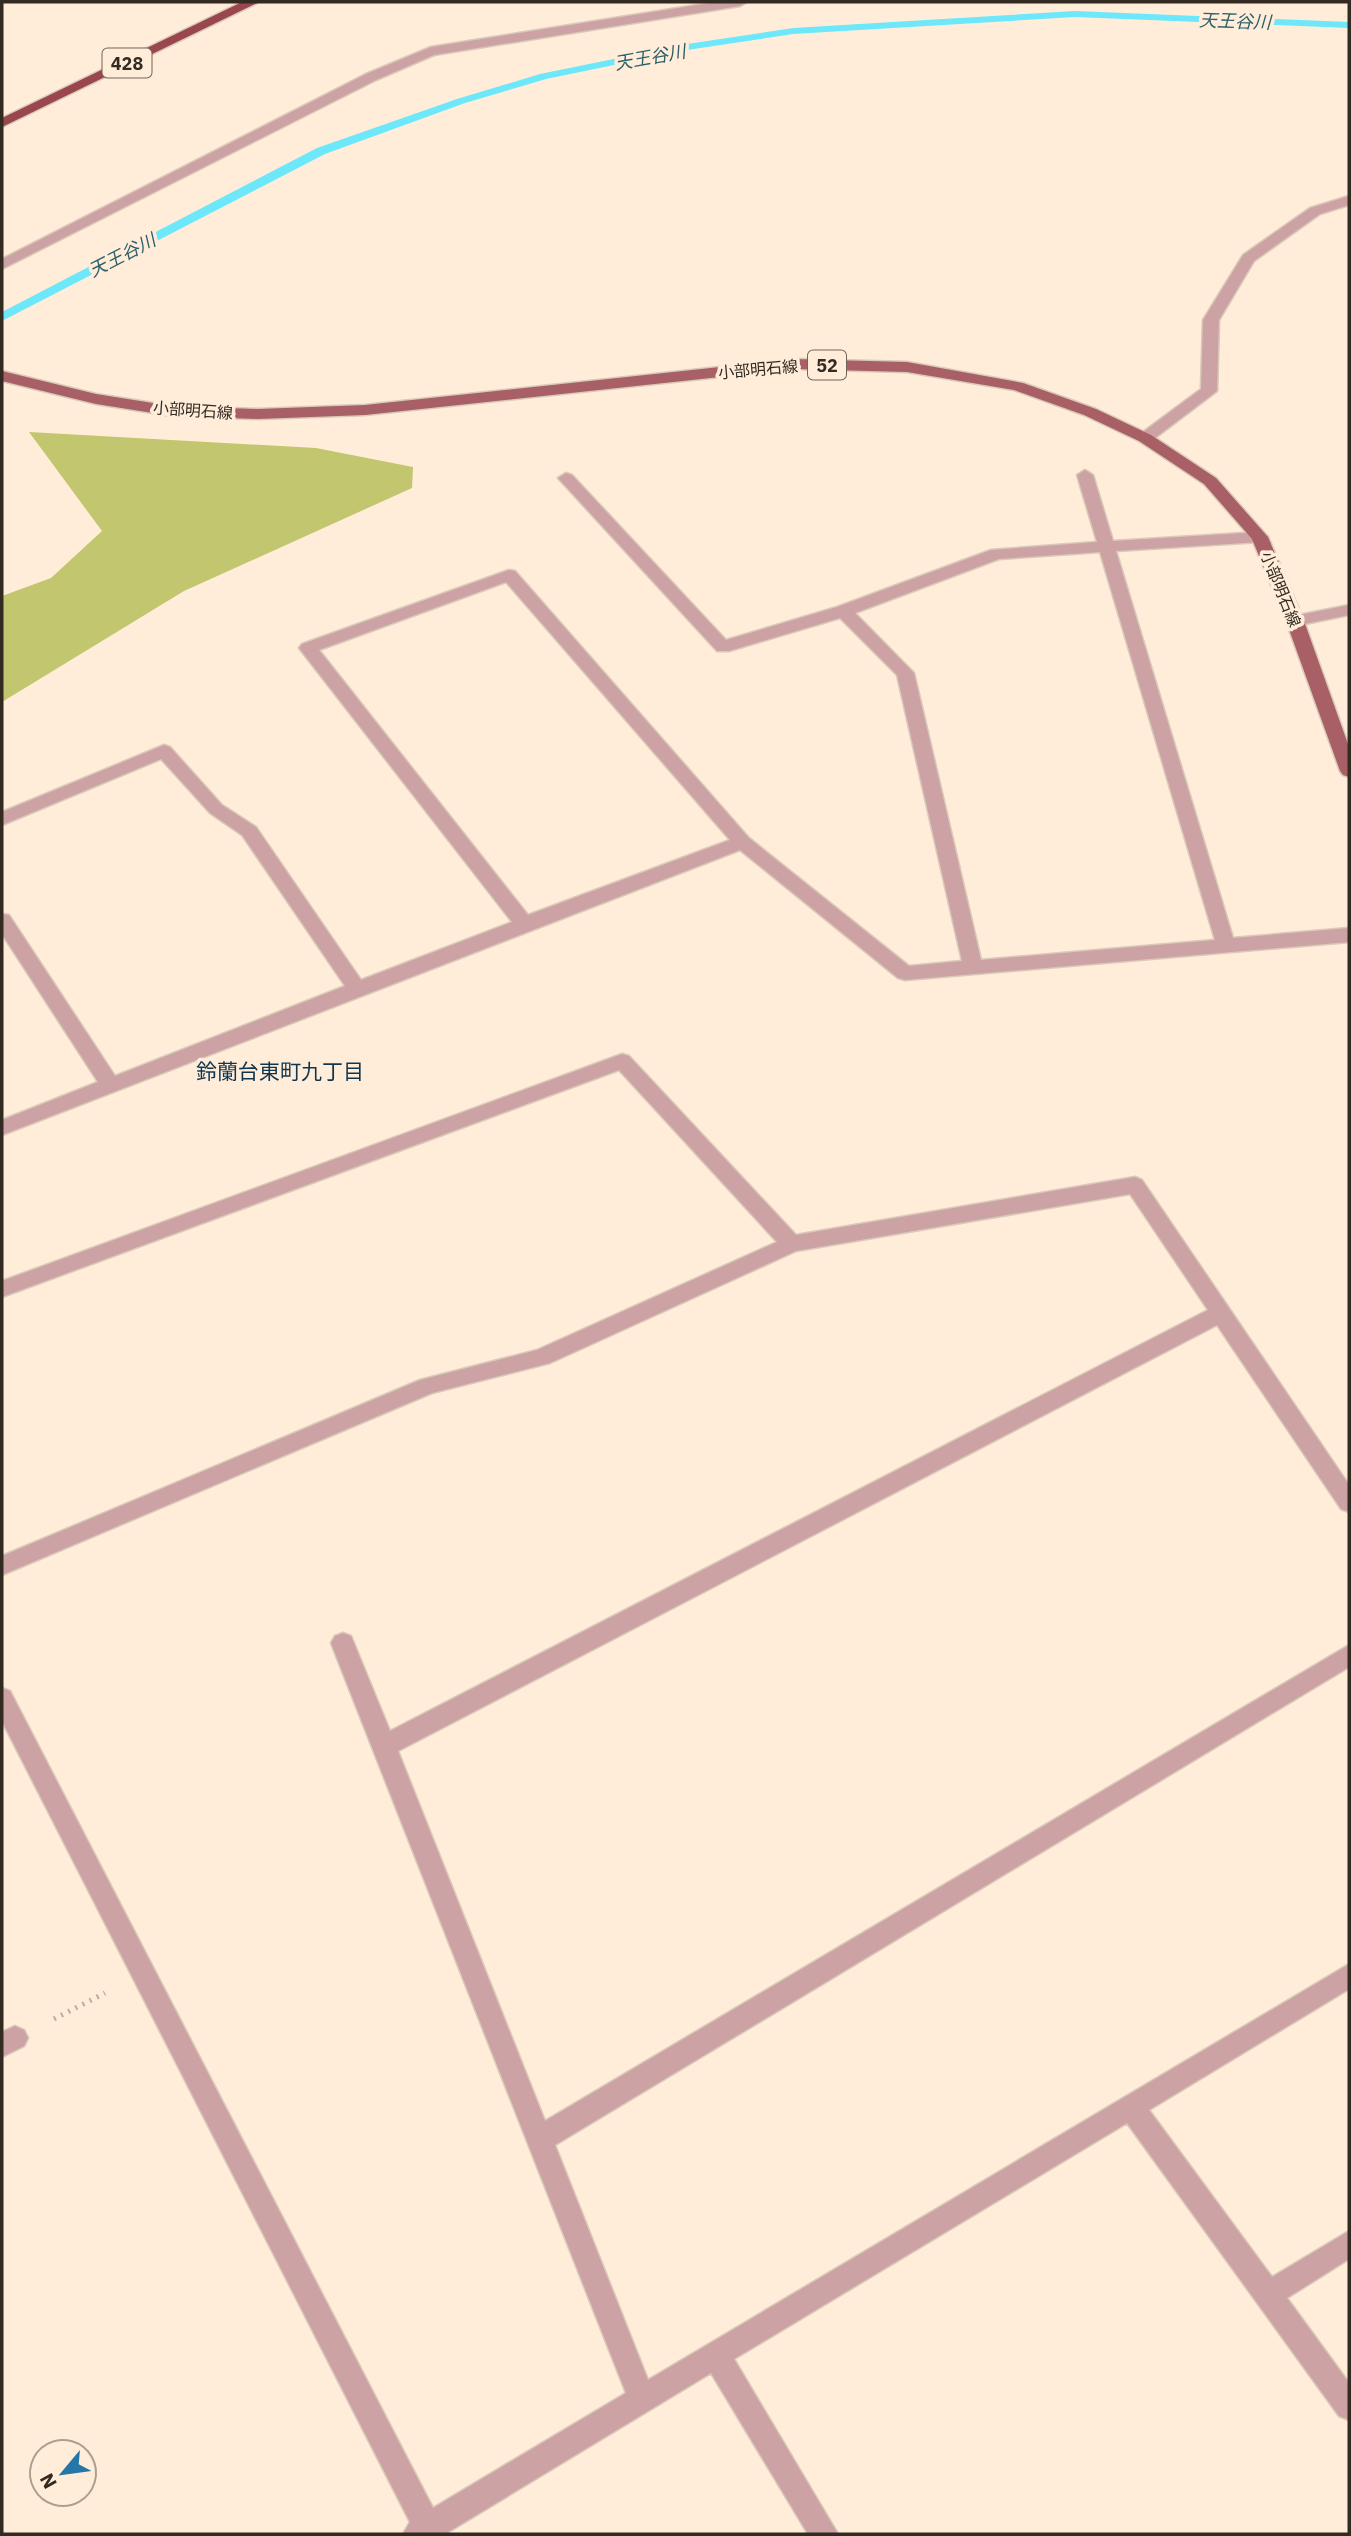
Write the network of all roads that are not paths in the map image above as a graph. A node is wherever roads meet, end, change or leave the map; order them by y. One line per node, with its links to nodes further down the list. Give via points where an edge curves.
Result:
1 (252, 2): 3 (highway, 428)
2 (740, 2): 5 (street, via 431,51 371,77)
3 (2, 123)
4 (1349, 200): 7 (street, via 1315,211 1248,258 1211,320 1209,391)
5 (2, 265)
6 (2, 376): 7 (main road, 小部明石線 / 52, via 96,399 172,411 258,414 365,410 794,365 907,367 1017,386)
7 (1145, 438): 10 (main road, 小部明石線 / 52, via 1210,481)
8 (1085, 475): 11 (street)
9 (566, 478): 13 (street, via 723,647)
10 (1261, 537): 11 (street); 14 (main road, 小部明石線 / 52)
11 (1107, 547): 13 (street, via 997,554); 21 (street)
12 (1349, 610): 14 (street)
13 (843, 611): 22 (street, via 905,673)
14 (1295, 621): 15 (main road, 小部明石線 / 52)
15 (1349, 771)
16 (2, 819): 23 (street, via 164,751 216,809 249,831)
17 (742, 842): 19 (street); 19 (street, via 509,575 308,648); 22 (street, via 905,973)
18 (3, 924): 24 (street)
19 (524, 924): 23 (street)
20 (1349, 935): 21 (street)
21 (1226, 946): 22 (street)
22 (973, 967)
23 (357, 989): 24 (street)
24 (111, 1086): 25 (street)
25 (2, 1128)
26 (792, 1244): 27 (street, via 622,1061); 28 (street, via 1135,1185); 30 (street, via 542,1357 428,1386)
27 (2, 1289)
28 (1222, 1313): 29 (street); 34 (street)
29 (1349, 1503)
30 (2, 1566)
31 (343, 1643): 34 (street)
32 (1349, 1655): 37 (street)
33 (2, 1698): 43 (street)
34 (384, 1746): 37 (street)
35 (1349, 1976): 36 (street)
36 (1132, 2107): 39 (street); 40 (street)
37 (540, 2139): 41 (street)
38 (1349, 2244): 39 (street)
39 (1268, 2295): 42 (street)
40 (716, 2356): 41 (street); 44 (street)
41 (642, 2399): 43 (street)
42 (1349, 2406)
43 (425, 2532)
44 (824, 2534)

